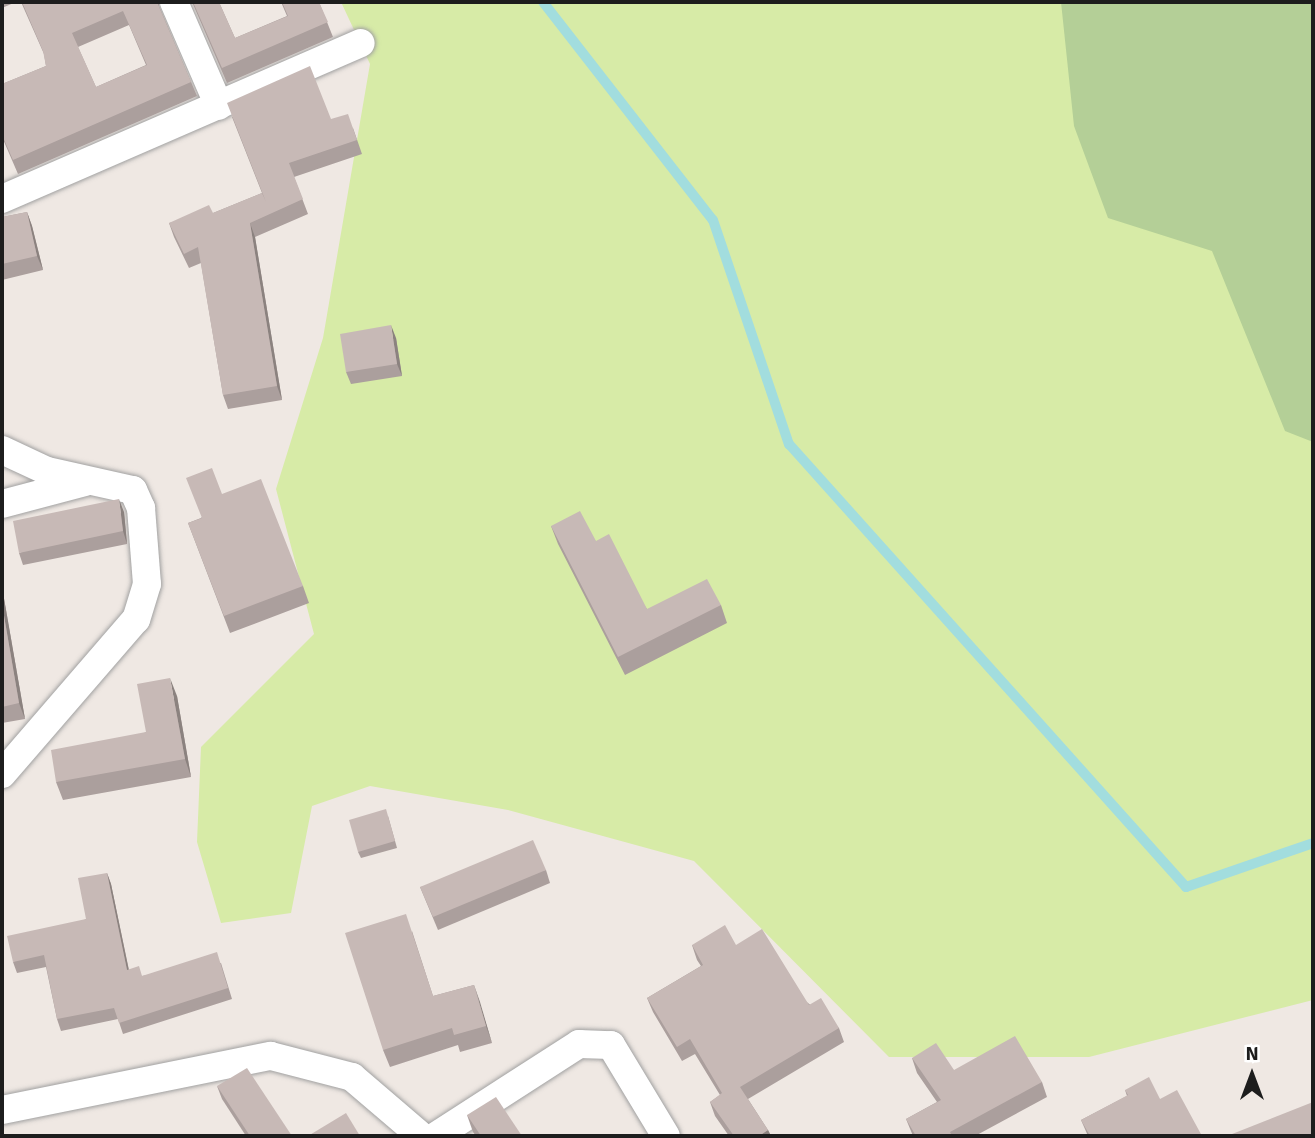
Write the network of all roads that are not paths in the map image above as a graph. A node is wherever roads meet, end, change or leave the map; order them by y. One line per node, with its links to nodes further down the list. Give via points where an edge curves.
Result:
1 (174, 2): 3 (street)
2 (360, 43): 3 (street)
3 (219, 106): 4 (street)
4 (2, 199)
5 (2, 450): 6 (street, via 47,471)
6 (91, 481): 7 (street); 8 (street, via 133,491 141,508 147,584 143,603 115,646)
7 (2, 504)
8 (2, 774)
9 (2, 1110): 10 (street, via 271,1056 352,1077)
10 (421, 1136)
11 (436, 1136): 12 (street, via 579,1044 611,1045)
12 (666, 1136)

